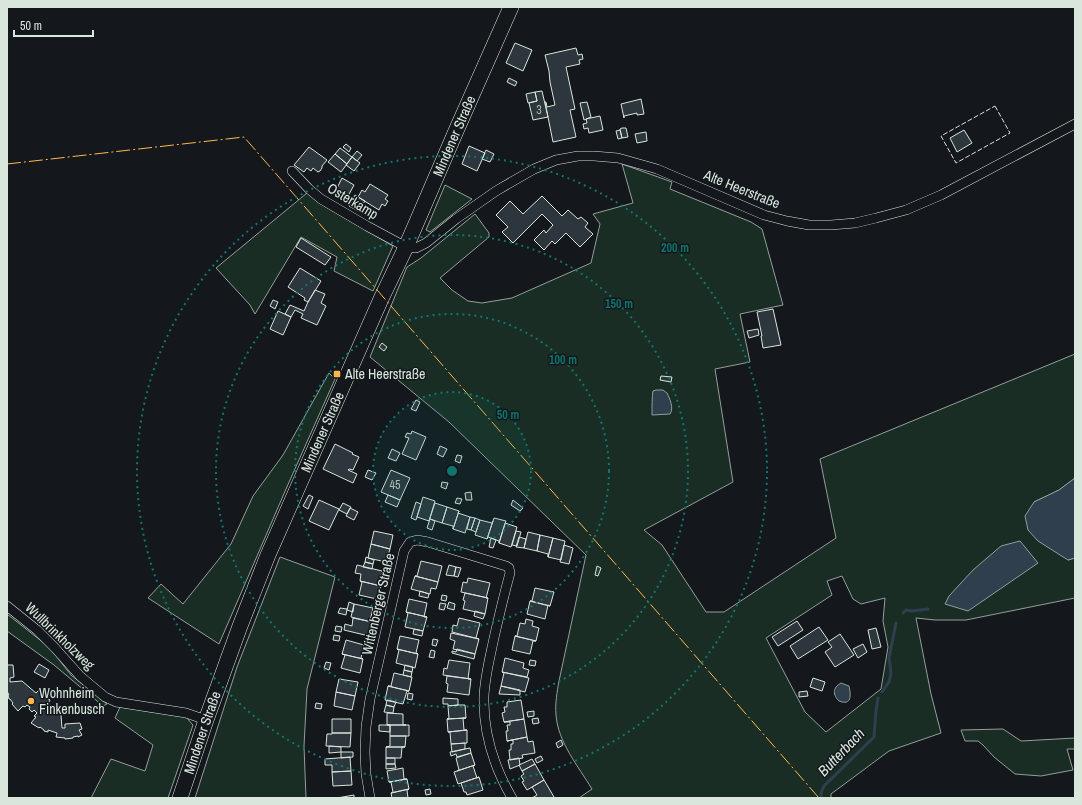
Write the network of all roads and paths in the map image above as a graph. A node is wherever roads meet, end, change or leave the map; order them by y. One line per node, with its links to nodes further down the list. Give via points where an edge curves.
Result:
1 (511, 7): 4 (main road, Mindener Straße)
2 (1075, 124): 4 (street, Alte Heerstraße, via 941,195 906,210 855,223 831,225 808,225 764,215 657,169 618,158 578,156 556,160 534,169 496,191 426,243 416,248)
3 (292, 171): 4 (street, Osterkamp, via 321,199)
4 (406, 247): 6 (main road, Mindener Straße, via 268,555)
5 (7, 606): 6 (street, Wullbrinkholzweg, via 37,630 80,676 105,697 116,702 186,713)
6 (206, 720): 7 (main road, Mindener Straße)
7 (180, 798)
8 (370, 798): 9 (street, Wittenberger Straße, via 365,752 370,699 404,551 410,542 417,540 509,568 510,573 487,670 484,696 491,751 497,770)
9 (512, 798)

